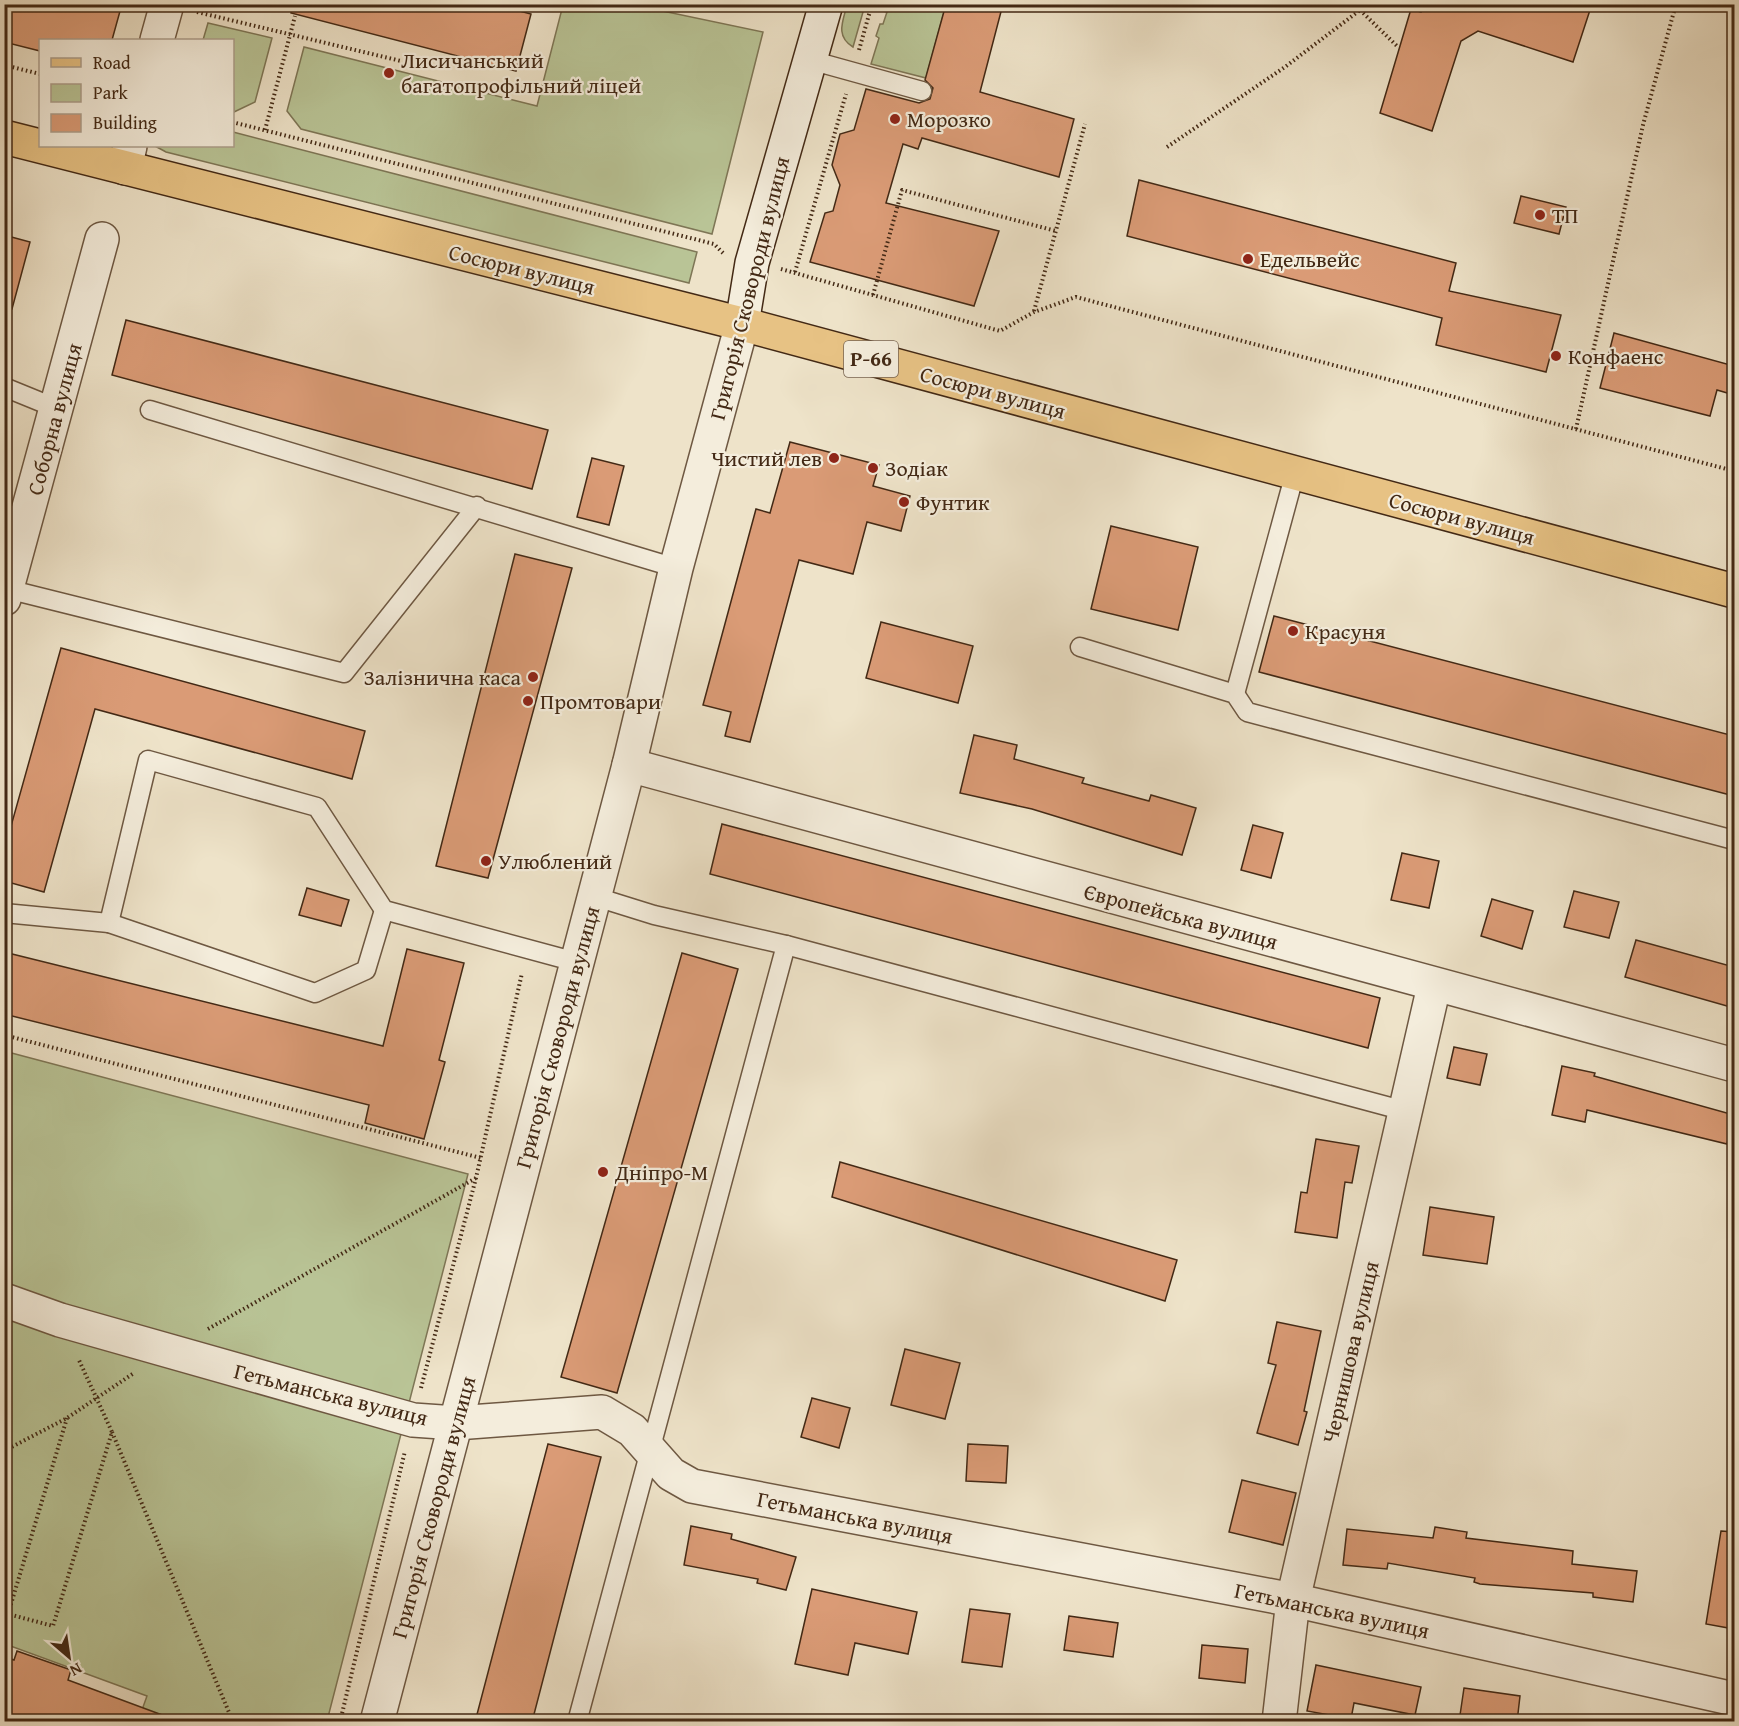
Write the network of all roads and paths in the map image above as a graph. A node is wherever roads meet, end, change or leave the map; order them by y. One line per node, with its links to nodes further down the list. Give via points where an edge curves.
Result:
1 (826, 4): 11 (street, Григорія Сковороди вулиця)
2 (872, 4): 14 (path)
3 (1368, 4): 6 (path)
4 (1676, 4): 37 (path, via 1643,125)
5 (167, 5): 8 (path); 9 (street)
6 (1360, 10): 10 (path); 25 (path, via 1285,68)
7 (295, 16): 8 (path)
8 (289, 34): 12 (path); 21 (path)
9 (157, 39)
10 (1398, 46)
11 (810, 60): 14 (lane); 29 (street, Григорія Сковороди вулиця)
12 (401, 61)
13 (4, 65): 15 (path)
14 (853, 72): 16 (lane); 30 (path)
15 (39, 74)
16 (922, 91)
17 (1729, 115): 18 (path)
18 (1734, 120)
19 (234, 122): 21 (path)
20 (1085, 124): 27 (path)
21 (265, 130): 29 (path, via 714,244 731,260)
22 (4, 137): 23 (main road, Сосюри вулиця / Р-66)
23 (39, 143)
24 (66, 147): 26 (main road, Сосюри вулиця / Р-66)
25 (1167, 147)
26 (127, 157): 33 (main road, Сосюри вулиця / Р-66)
27 (1056, 231): 31 (path, via 902,190); 32 (path)
28 (102, 239): 35 (street, Соборна вулиця)
29 (752, 263): 30 (path); 33 (street, Григорія Сковороди вулиця)
30 (795, 273): 31 (path)
31 (873, 295): 32 (path, via 1000,331)
32 (1034, 312): 37 (path, via 1076,297)
33 (742, 324): 39 (main road, Сосюри вулиця / Р-66); 41 (street, Григорія Сковороди вулиця)
34 (4, 387): 35 (lane)
35 (58, 409): 43 (street, Соборна вулиця)
36 (150, 410): 40 (lane)
37 (1576, 429): 38 (path)
38 (1734, 471)
39 (1295, 473): 42 (main road, Сосюри вулиця / Р-66); 45 (lane)
40 (477, 507): 41 (lane); 43 (lane, via 344,673)
41 (676, 568): 46 (street, Григорія Сковороди вулиця)
42 (1734, 591)
43 (5, 592)
44 (1080, 648): 45 (lane)
45 (1235, 694): 47 (lane, via 1247,712)
46 (629, 765): 48 (street, Григорія Сковороди вулиця); 55 (street, Європейська вулиця)
47 (1734, 840)
48 (593, 897): 52 (lane); 54 (street, Григорія Сковороди вулиця)
49 (384, 910): 51 (lane, via 366,970 315,993); 51 (lane, via 317,807 148,760); 53 (lane)
50 (4, 913): 51 (lane)
51 (109, 923)
52 (786, 945): 58 (lane); 70 (lane)
53 (528, 949): 54 (lane); 59 (path)
54 (576, 962): 67 (street, Григорія Сковороди вулиця)
55 (1434, 986): 57 (street, Європейська вулиця); 58 (street, Чернишова вулиця)
56 (4, 1035): 59 (path)
57 (1734, 1065)
58 (1405, 1111): 71 (street, Чернишова вулиця)
59 (481, 1158): 60 (path)
60 (476, 1178): 63 (path); 66 (path)
61 (4, 1300): 62 (street, Гетьманська вулиця)
62 (60, 1320): 63 (street, Гетьманська вулиця); 64 (path)
63 (169, 1351): 64 (path); 66 (street, Гетьманська вулиця)
64 (95, 1397): 65 (path); 68 (path)
65 (67, 1418): 68 (path, via 8,1614 53,1626); 69 (path)
66 (412, 1420): 67 (street, Гетьманська вулиця); 74 (path)
67 (456, 1423): 70 (street, Гетьманська вулиця, via 602,1412 632,1430); 75 (street, Григорія Сковороди вулиця)
68 (112, 1432): 73 (path)
69 (4, 1451)
70 (651, 1451): 71 (street, Гетьманська вулиця, via 671,1474 692,1486); 76 (lane)
71 (1293, 1600): 72 (street, Гетьманська вулиця); 77 (street, Чернишова вулиця)
72 (1734, 1699)
73 (234, 1722)
74 (340, 1722)
75 (377, 1722)
76 (577, 1722)
77 (1279, 1722)

